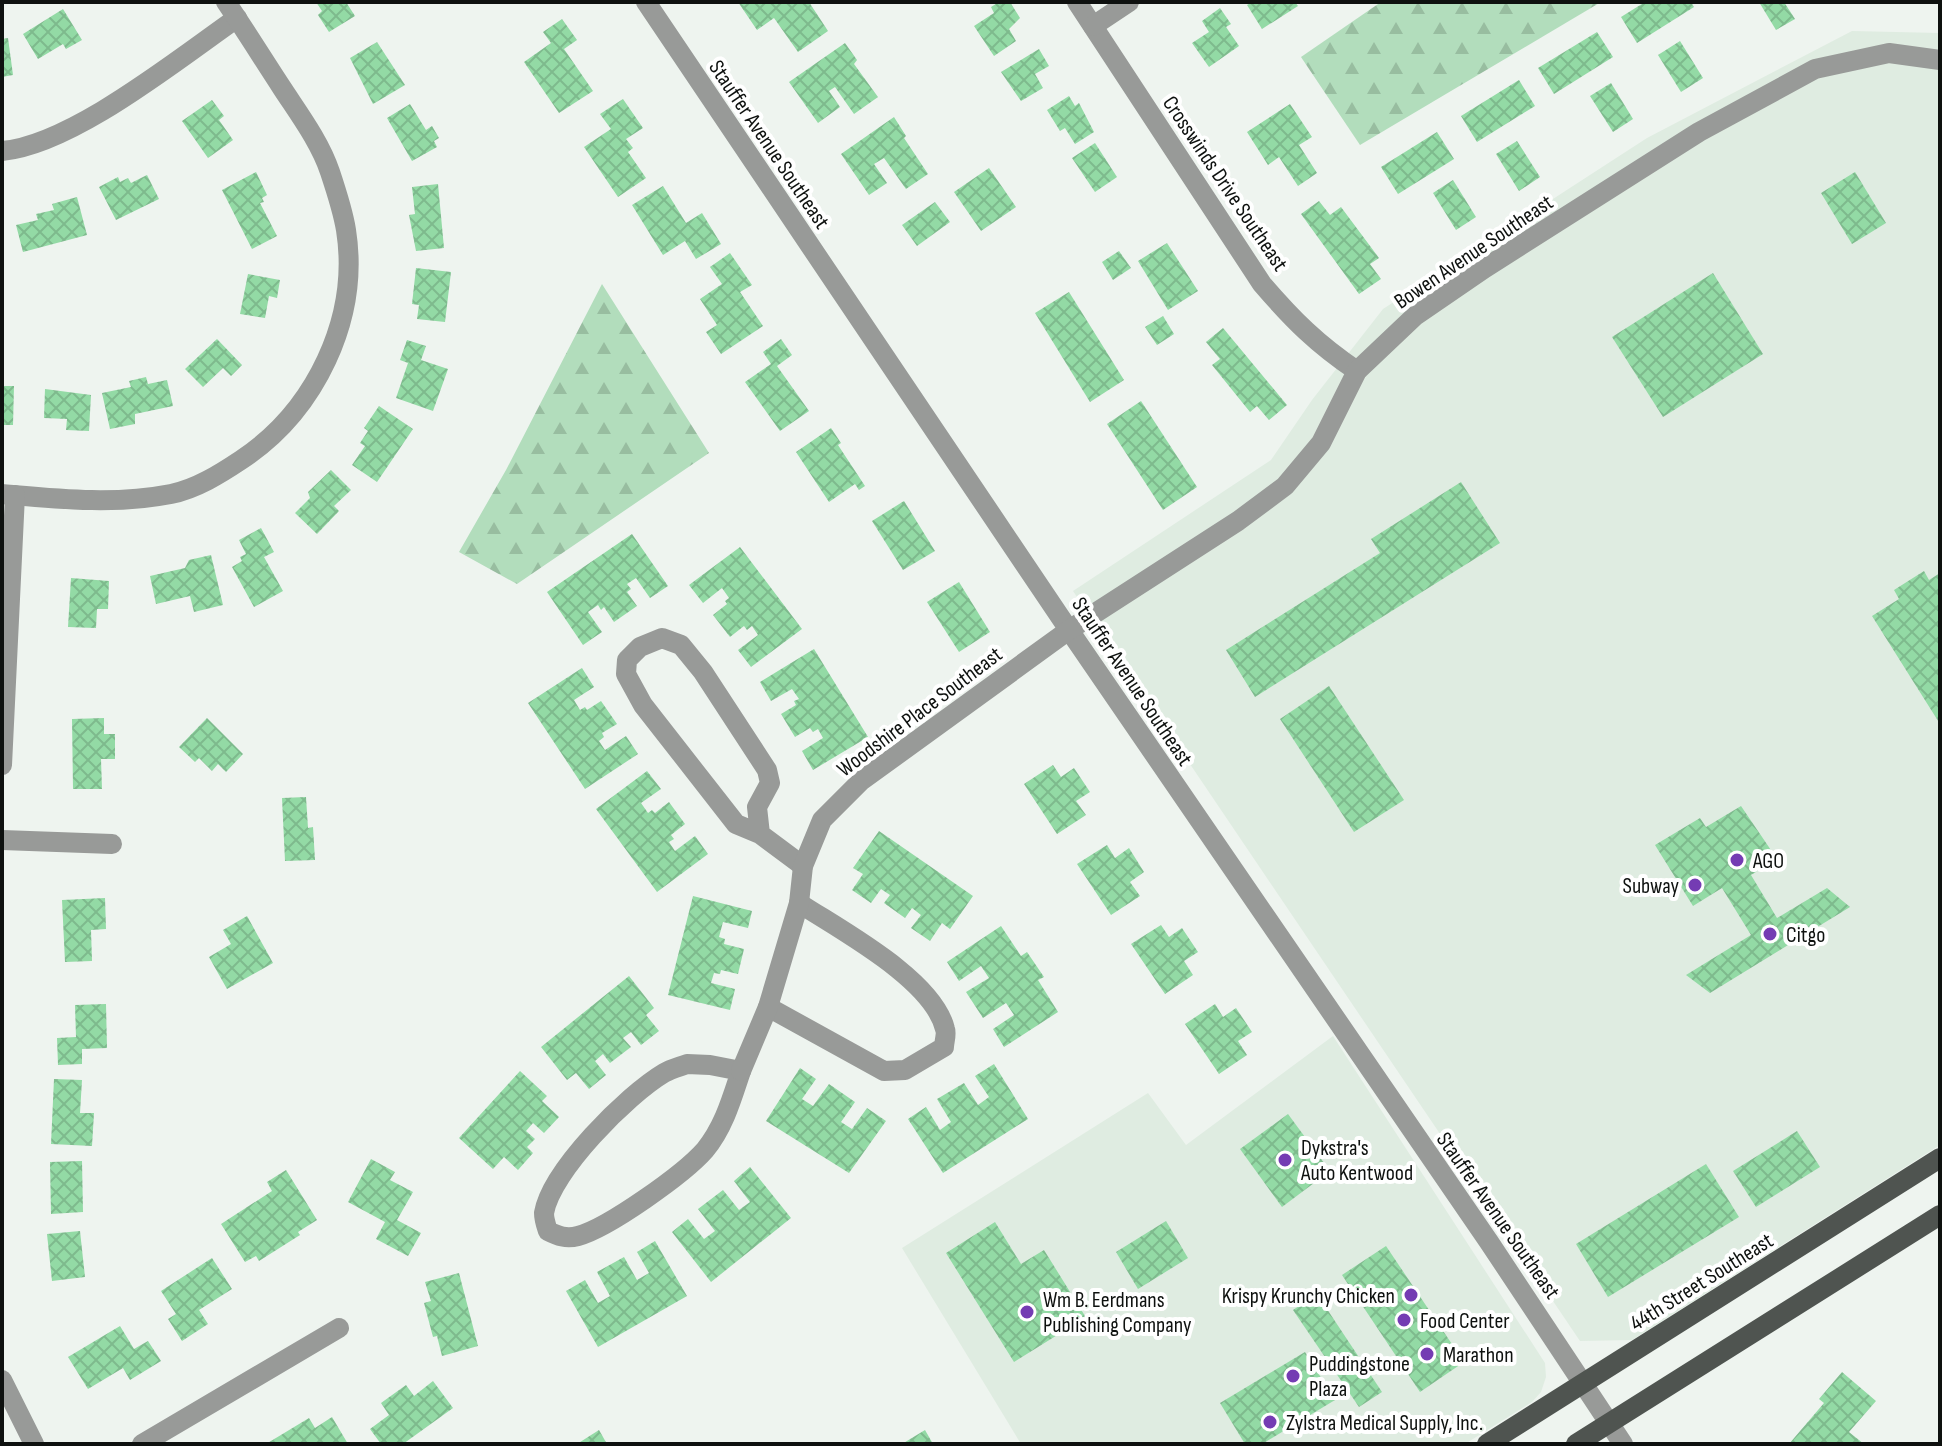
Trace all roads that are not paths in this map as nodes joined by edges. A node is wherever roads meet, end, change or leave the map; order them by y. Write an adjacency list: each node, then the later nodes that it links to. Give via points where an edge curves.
1 (646, 2): 10 (street, Stauffer Avenue Southeast)
2 (1077, 2): 5 (street, Crosswinds Drive Southeast)
3 (1129, 2): 5 (street)
4 (231, 10): 7 (street, via 77,125); 9 (street, via 324,158 346,231 344,305 319,376 282,426 216,477 174,493 103,502)
5 (1093, 26): 8 (street, Crosswinds Drive Southeast, via 1262,284 1319,345)
6 (1940, 60): 8 (street, Bowen Avenue Southeast, via 1889,53 1815,69 1699,132 1485,268 1415,316)
7 (2, 151)
8 (1357, 371): 10 (street, Bowen Avenue Southeast, via 1321,443 1285,486)
9 (9, 495): 11 (street)
10 (1069, 630): 15 (street, Woodshire Place Southeast, via 861,781 822,820); 23 (street, Stauffer Avenue Southeast)
11 (2, 765)
12 (760, 834): 12 (street, via 736,824 643,705 626,674 627,660 640,647 662,638 681,645 767,770 770,783 757,807); 15 (street)
13 (2, 840): 14 (street)
14 (112, 844)
15 (803, 866): 16 (street, Woodshire Place Southeast)
16 (799, 903): 17 (street, Woodshire Place Southeast); 17 (street, via 908,976 932,1003 946,1030 944,1047 905,1070 884,1071)
17 (768, 1007): 18 (street, Woodshire Place Southeast)
18 (741, 1071): 18 (street, Woodshire Place Southeast, via 725,1118 705,1150 658,1190 578,1236 560,1238 548,1231 544,1217 562,1172 638,1091 687,1064)
19 (1940, 1158): 23 (main road, 44th Street Southeast)
20 (1940, 1215): 24 (main road)
21 (339, 1328): 26 (street)
22 (2, 1380): 25 (street)
23 (1585, 1383): 24 (street, Stauffer Avenue Southeast); 27 (main road, 44th Street Southeast)
24 (1610, 1423): 28 (main road); 29 (street, Stauffer Avenue Southeast)
25 (34, 1444)
26 (142, 1444)
27 (1487, 1444)
28 (1576, 1444)
29 (1623, 1444)

